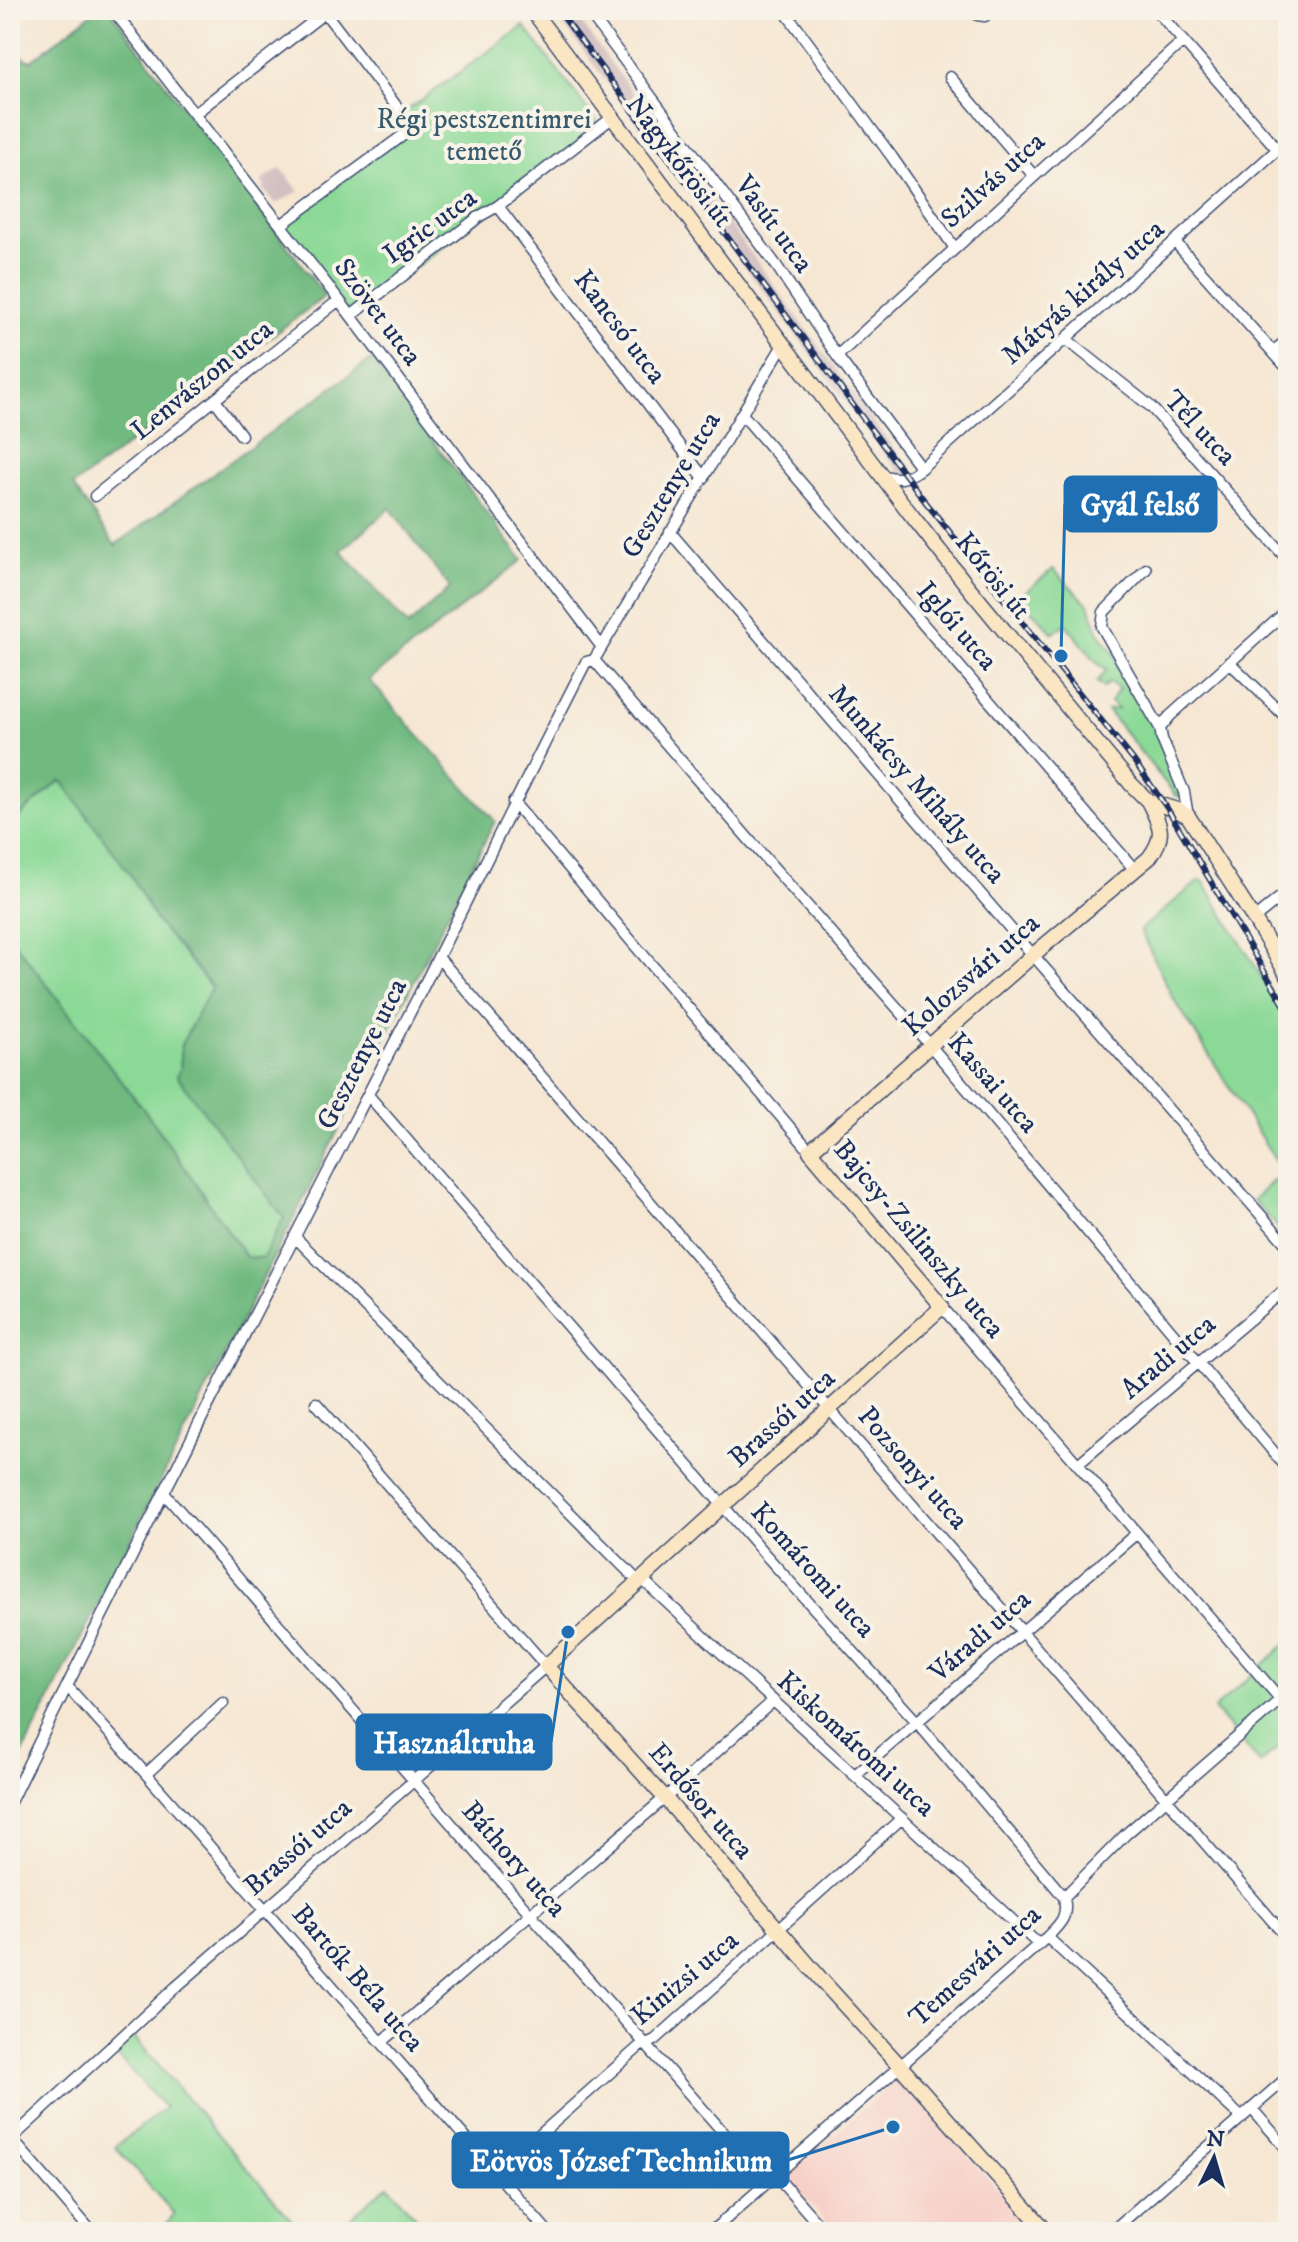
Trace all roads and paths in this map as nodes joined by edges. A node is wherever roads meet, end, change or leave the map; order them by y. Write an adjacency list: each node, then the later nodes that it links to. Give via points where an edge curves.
1 (113, 10): 11 (street, Szövet utca)
2 (532, 10): 12 (street, Nagykőrösi út)
3 (587, 10): 25 (street, Vasút utca)
4 (784, 10): 18 (street)
5 (991, 10): 8 (street, via 985,16)
6 (1156, 10): 9 (street)
7 (325, 11): 11 (street); 16 (street, via 413,128)
8 (975, 12)
9 (1183, 41): 13 (street); 14 (street, Szilvás utca)
10 (950, 77): 14 (street)
11 (194, 114): 16 (street, Szövet utca)
12 (613, 117): 15 (street, Igric utca); 23 (street, Nagykőrösi út)
13 (1284, 148): 17 (street, Mátyás király utca)
14 (1034, 176): 18 (street, Szilvás utca)
15 (498, 206): 20 (street, Igric utca); 30 (street, Kancsó utca)
16 (281, 225): 19 (street, Szövet utca)
17 (1176, 243): 21 (street, Mátyás király utca); 24 (street)
18 (954, 247): 25 (street, Szilvás utca)
19 (339, 300): 20 (street, Szövet utca); 27 (street, Lenvászon utca)
20 (351, 316): 42 (street, Szövet utca)
21 (1066, 339): 32 (street, Mátyás király utca); 39 (street, Tél utca, via 1150,406)
22 (1288, 339): 24 (street)
23 (783, 345): 28 (street, Gesztenye utca); 33 (street, Kőrösi út)
24 (1273, 352): 26 (street)
25 (837, 356): 32 (street, Vasút utca)
26 (1288, 369)
27 (215, 400): 29 (street); 36 (street, Lenvászon utca)
28 (742, 414): 31 (street, Gesztenye utca); 51 (street, Iglói utca)
29 (241, 435)
30 (692, 461): 31 (street); 34 (street, Kancsó utca)
31 (712, 464): 34 (street, Gesztenye utca)
32 (921, 468): 35 (street, Mátyás király utca)
33 (881, 475): 35 (street); 37 (street, Kőrösi út)
34 (704, 478): 38 (street, Gesztenye utca)
35 (907, 478): 37 (street)
36 (95, 496)
37 (903, 504): 47 (street, Kőrösi út)
38 (670, 532): 42 (street, Gesztenye utca); 54 (street, Munkácsy Mihály utca)
39 (1288, 560)
40 (1146, 569): 46 (street, via 1104,612 1102,627)
41 (1288, 610): 44 (street)
42 (601, 646): 43 (street, Gesztenye utca)
43 (594, 660): 48 (street, Gesztenye utca, via 586,662); 57 (street, Kassai utca)
44 (1229, 662): 45 (street); 46 (street)
45 (1288, 719)
46 (1160, 728): 49 (street, via 1184,792)
47 (1148, 801): 49 (street, Kőrösi út); 50 (street)
48 (513, 802): 55 (street, Gesztenye utca); 59 (street, Bajcsy-Zsilinszky utca)
49 (1182, 813): 50 (street, Kolozsvári utca, via 1164,825); 53 (street)
50 (1161, 836): 51 (street, Kolozsvári utca)
51 (1135, 870): 54 (street, Kolozsvári utca)
52 (1288, 891): 53 (street)
53 (1254, 919): 56 (street)
54 (1033, 955): 57 (street, Kolozsvári utca); 61 (street, Munkácsy Mihály utca)
55 (438, 957): 58 (street, Gesztenye utca); 66 (street, Pozsonyi utca)
56 (1288, 976)
57 (929, 1044): 59 (street, Kolozsvári utca); 64 (street, Kassai utca)
58 (368, 1095): 60 (street, Gesztenye utca); 70 (street, Komáromi utca)
59 (810, 1151): 63 (street, Bajcsy-Zsilinszky utca)
60 (295, 1237): 69 (street, Gesztenye utca); 72 (street, Kiskomáromi utca)
61 (1288, 1246)
62 (1288, 1287): 64 (street, Aradi utca)
63 (942, 1307): 66 (street, Brassói utca); 67 (street, Bajcsy-Zsilinszky utca)
64 (1198, 1362): 67 (street, Aradi utca); 68 (street, Kassai utca)
65 (316, 1403): 74 (street, Erdősor utca)
66 (831, 1409): 70 (street, Brassói utca); 73 (street, Pozsonyi utca)
67 (1078, 1464): 71 (street, Bajcsy-Zsilinszky utca)
68 (1288, 1469)
69 (164, 1493): 75 (street, Gesztenye utca); 82 (street, Báthory utca)
70 (723, 1506): 72 (street, Brassói utca); 79 (street, Komáromi utca)
71 (1137, 1533): 73 (street, Váradi utca); 76 (street, Bajcsy-Zsilinszky utca)
72 (640, 1581): 74 (street, Brassói utca); 77 (street, Kiskomáromi utca)
73 (1022, 1630): 79 (street, Váradi utca); 84 (street, Pozsonyi utca)
74 (546, 1666): 82 (street, Brassói utca); 83 (street, Erdősor utca)
75 (67, 1686): 80 (street, Bartók Béla utca); 85 (street, Gesztenye utca)
76 (1286, 1700): 84 (street, Temesvári utca)
77 (772, 1702): 81 (street, Kiskomáromi utca); 83 (street)
78 (223, 1703): 80 (street)
79 (917, 1722): 81 (street, Váradi utca); 87 (street, Komáromi utca)
80 (146, 1774): 88 (street, Bartók Béla utca)
81 (855, 1775): 86 (street, Kiskomáromi utca)
82 (414, 1781): 88 (street, Brassói utca); 89 (street, Báthory utca)
83 (665, 1798): 89 (street); 90 (street, Erdősor utca)
84 (1167, 1798): 87 (street, Temesvári utca); 91 (street, Pozsonyi utca)
85 (10, 1802)
86 (902, 1818): 90 (street, Kinizsi utca); 92 (street, Kiskomáromi utca)
87 (1064, 1897): 92 (street, Temesvári utca, via 1060,1924)
88 (265, 1910): 93 (street, Bartók Béla utca); 99 (street, Brassói utca)
89 (531, 1914): 93 (street); 94 (street, Báthory utca)
90 (778, 1930): 94 (street, Kinizsi utca); 95 (street, Erdősor utca)
91 (1288, 1939)
92 (1042, 1941): 95 (street, Temesvári utca); 98 (street, Kiskomáromi utca)
93 (382, 2042): 101 (street, Bartók Béla utca)
94 (645, 2044): 101 (street, Kinizsi utca); 102 (street, Báthory utca)
95 (900, 2066): 102 (street, Temesvári utca); 107 (street, Erdősor utca)
96 (1288, 2077): 97 (street)
97 (1252, 2109): 98 (street); 100 (street)
98 (1242, 2118): 108 (street)
99 (11, 2139): 103 (street)
100 (1288, 2150)
101 (497, 2173): 104 (street, Bartók Béla utca)
102 (772, 2179): 105 (street, Temesvári utca); 106 (street, Báthory utca)
103 (92, 2232)
104 (548, 2232)
105 (711, 2232)
106 (825, 2232)
107 (1047, 2232)
108 (1111, 2232)

